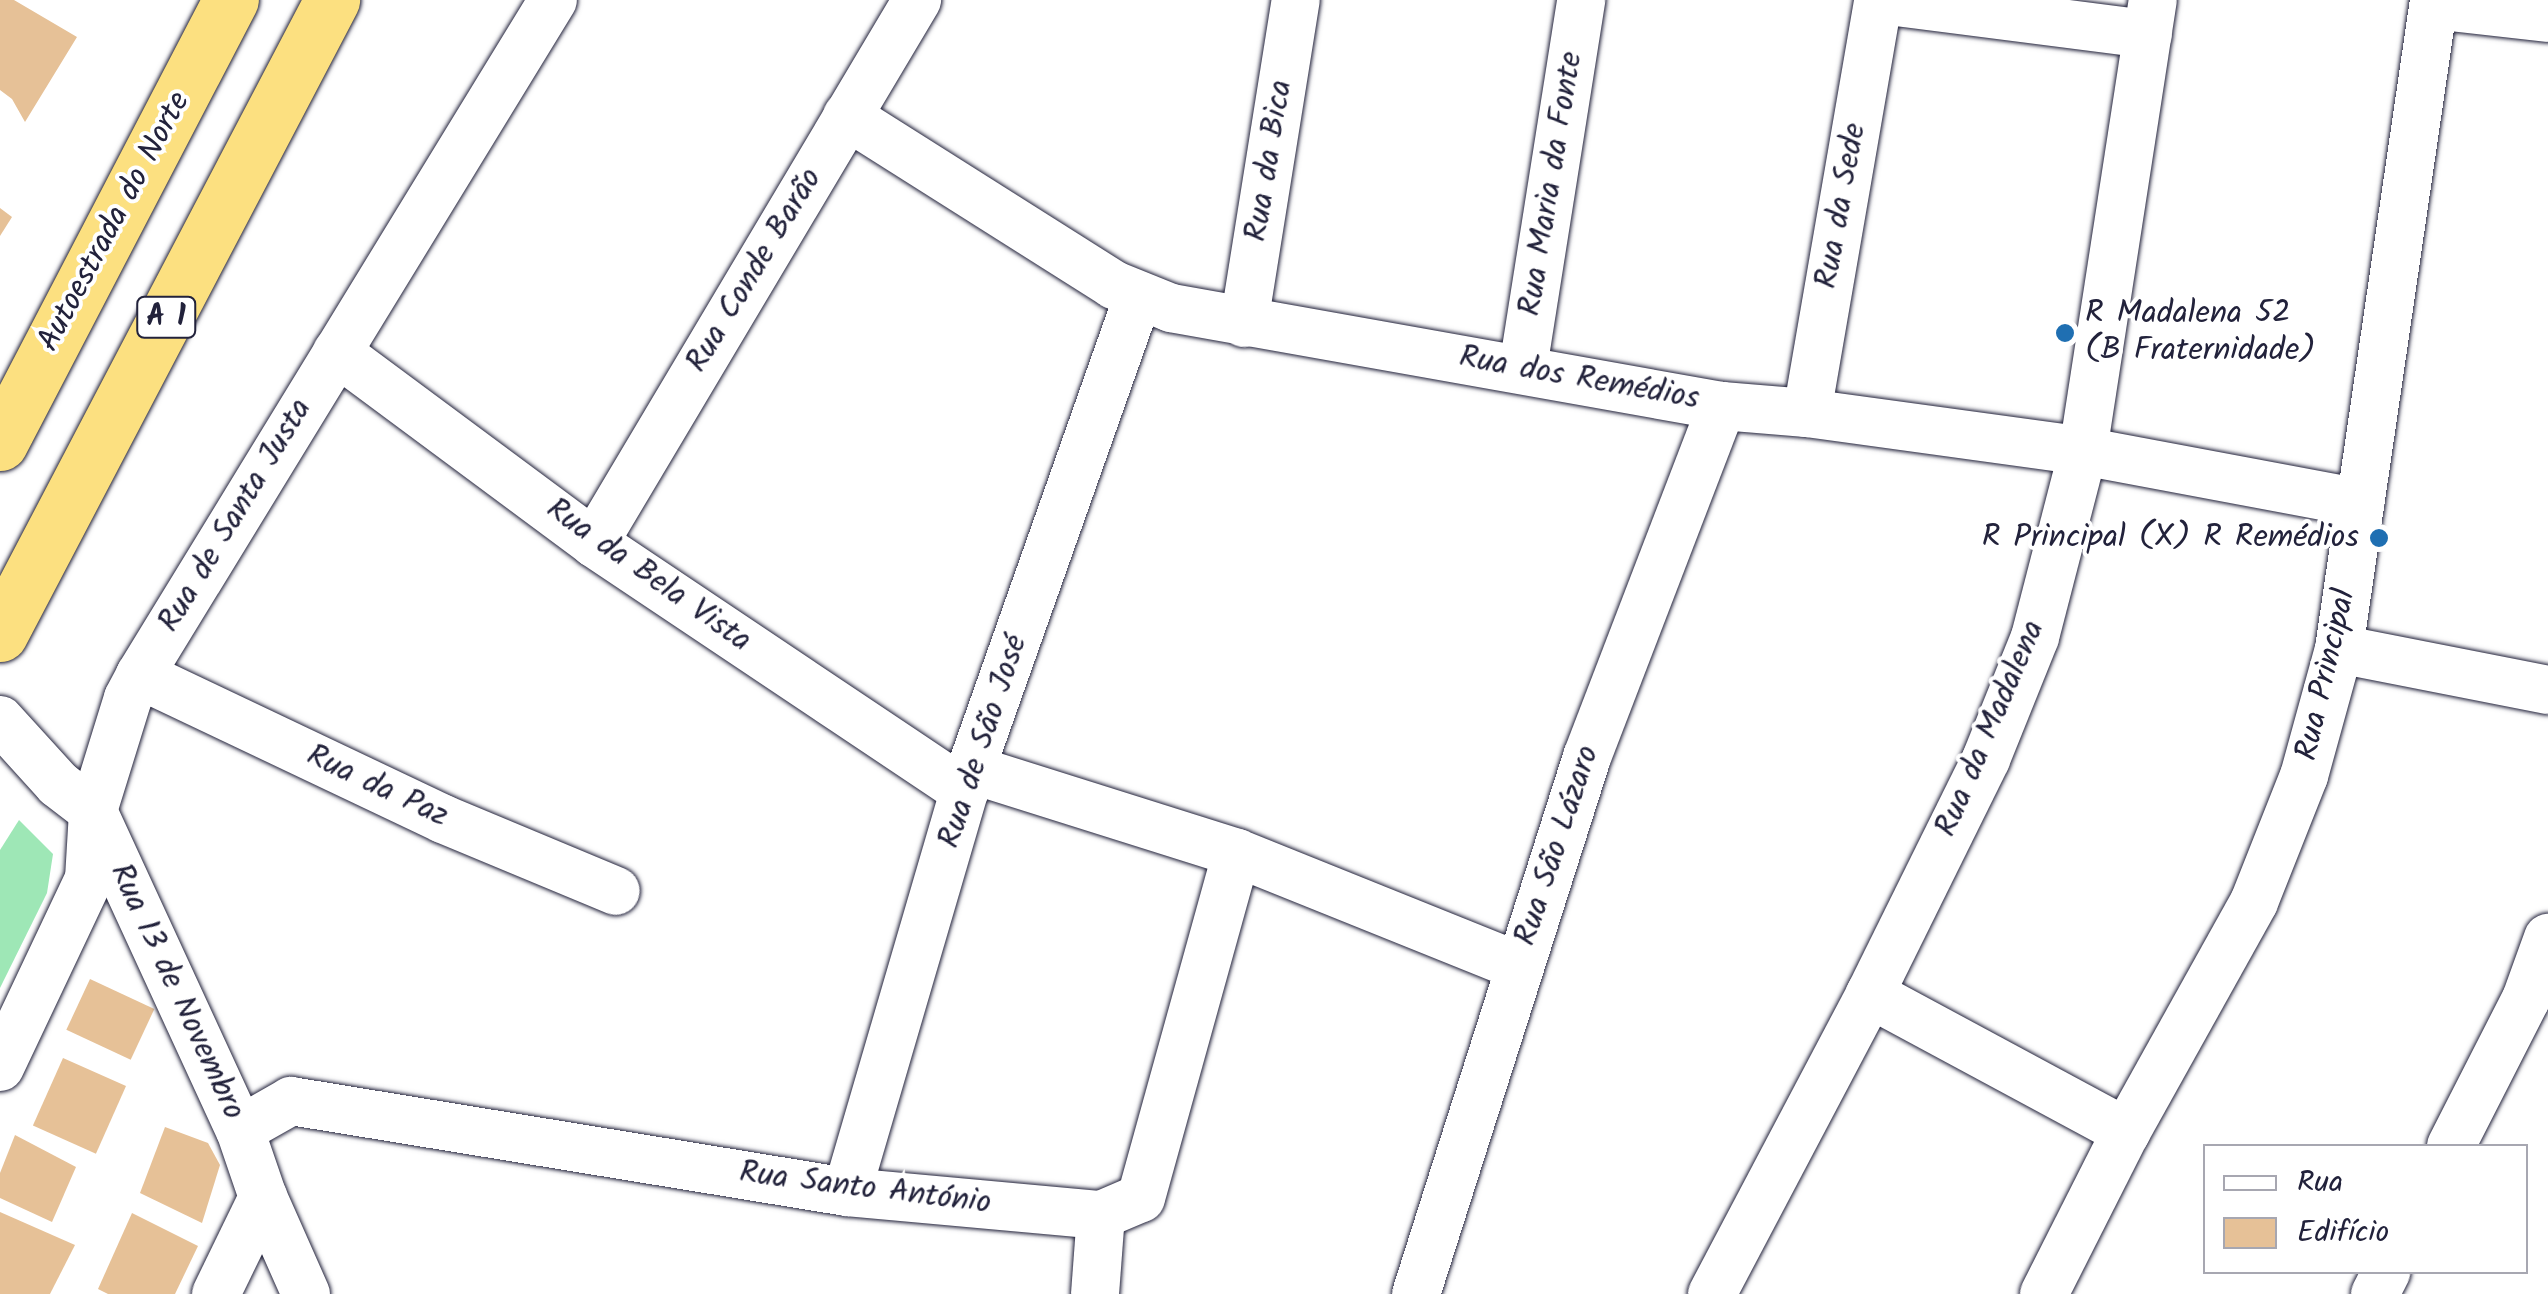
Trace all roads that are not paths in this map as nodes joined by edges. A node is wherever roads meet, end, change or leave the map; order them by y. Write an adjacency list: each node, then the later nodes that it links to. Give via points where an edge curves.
1 (231, 0): 18 (highway, Autoestrada do Norte)
2 (332, 0): 22 (highway, A 1)
3 (553, 0): 14 (street, Rua de Santa Justa)
4 (917, 0): 11 (street, Rua Conde Barão)
5 (1296, 0): 13 (street, Rua da Bica)
6 (1581, 0): 15 (street, Rua Maria da Fonte)
7 (1880, 0): 9 (street); 17 (street, Rua da Sede)
8 (2434, 3): 10 (street); 20 (street, Rua Principal)
9 (2150, 17): 19 (street, Rua da Madalena)
10 (2548, 18)
11 (846, 116): 12 (street, Rua dos Remédios); 21 (street, Rua Conde Barão)
12 (1138, 297): 13 (street, Rua dos Remédios); 27 (street, Rua de São José)
13 (1244, 323): 15 (street, Rua dos Remédios)
14 (338, 352): 21 (street, Rua da Bela Vista); 24 (street, Rua de Santa Justa)
15 (1523, 368): 16 (street, Rua dos Remédios)
16 (1722, 406): 17 (street, Rua dos Remédios); 32 (street, Rua São Lázaro, via 1587,757)
17 (1807, 412): 19 (street, Rua dos Remédios)
18 (0, 443)
19 (2082, 451): 20 (street, Rua dos Remédios); 33 (street, Rua da Madalena, via 2035,637 1986,758)
20 (2360, 503): 23 (street, Rua Principal)
21 (594, 543): 27 (street, Rua da Bela Vista)
22 (0, 634)
23 (2339, 649): 25 (street); 36 (street, Rua Principal, via 2304,776 2254,902)
24 (140, 675): 28 (street, Rua de Santa Justa); 30 (street, Rua da Paz, via 442,819)
25 (2548, 690)
26 (0, 720): 28 (street, Rua 13 de Novembro)
27 (968, 780): 29 (street, Rua da Bela Vista); 38 (street, Rua de São José)
28 (75, 797): 34 (street, Rua de Santa Justa, via 90,879); 35 (street, Rua 13 de Novembro)
29 (1237, 852): 32 (street, Rua da Bela Vista); 40 (street, via 1141,1198)
30 (616, 891)
31 (2548, 938): 37 (street, via 2526,999)
32 (1518, 966): 44 (street, Rua São Lázaro)
33 (1870, 994): 36 (street); 45 (street, Rua da Madalena)
34 (0, 1067)
35 (240, 1130): 38 (street, Rua Santo António, via 292,1101); 39 (street, Rua 13 de Novembro)
36 (2126, 1132): 46 (street, Rua Principal)
37 (2451, 1144)
38 (846, 1192): 40 (street, Rua Santo António)
39 (263, 1196): 41 (street); 42 (street, Rua 13 de Novembro)
40 (1101, 1215): 43 (street)
41 (216, 1294)
42 (306, 1294)
43 (1095, 1294)
44 (1416, 1294)
45 (1712, 1294)
46 (2044, 1294)

